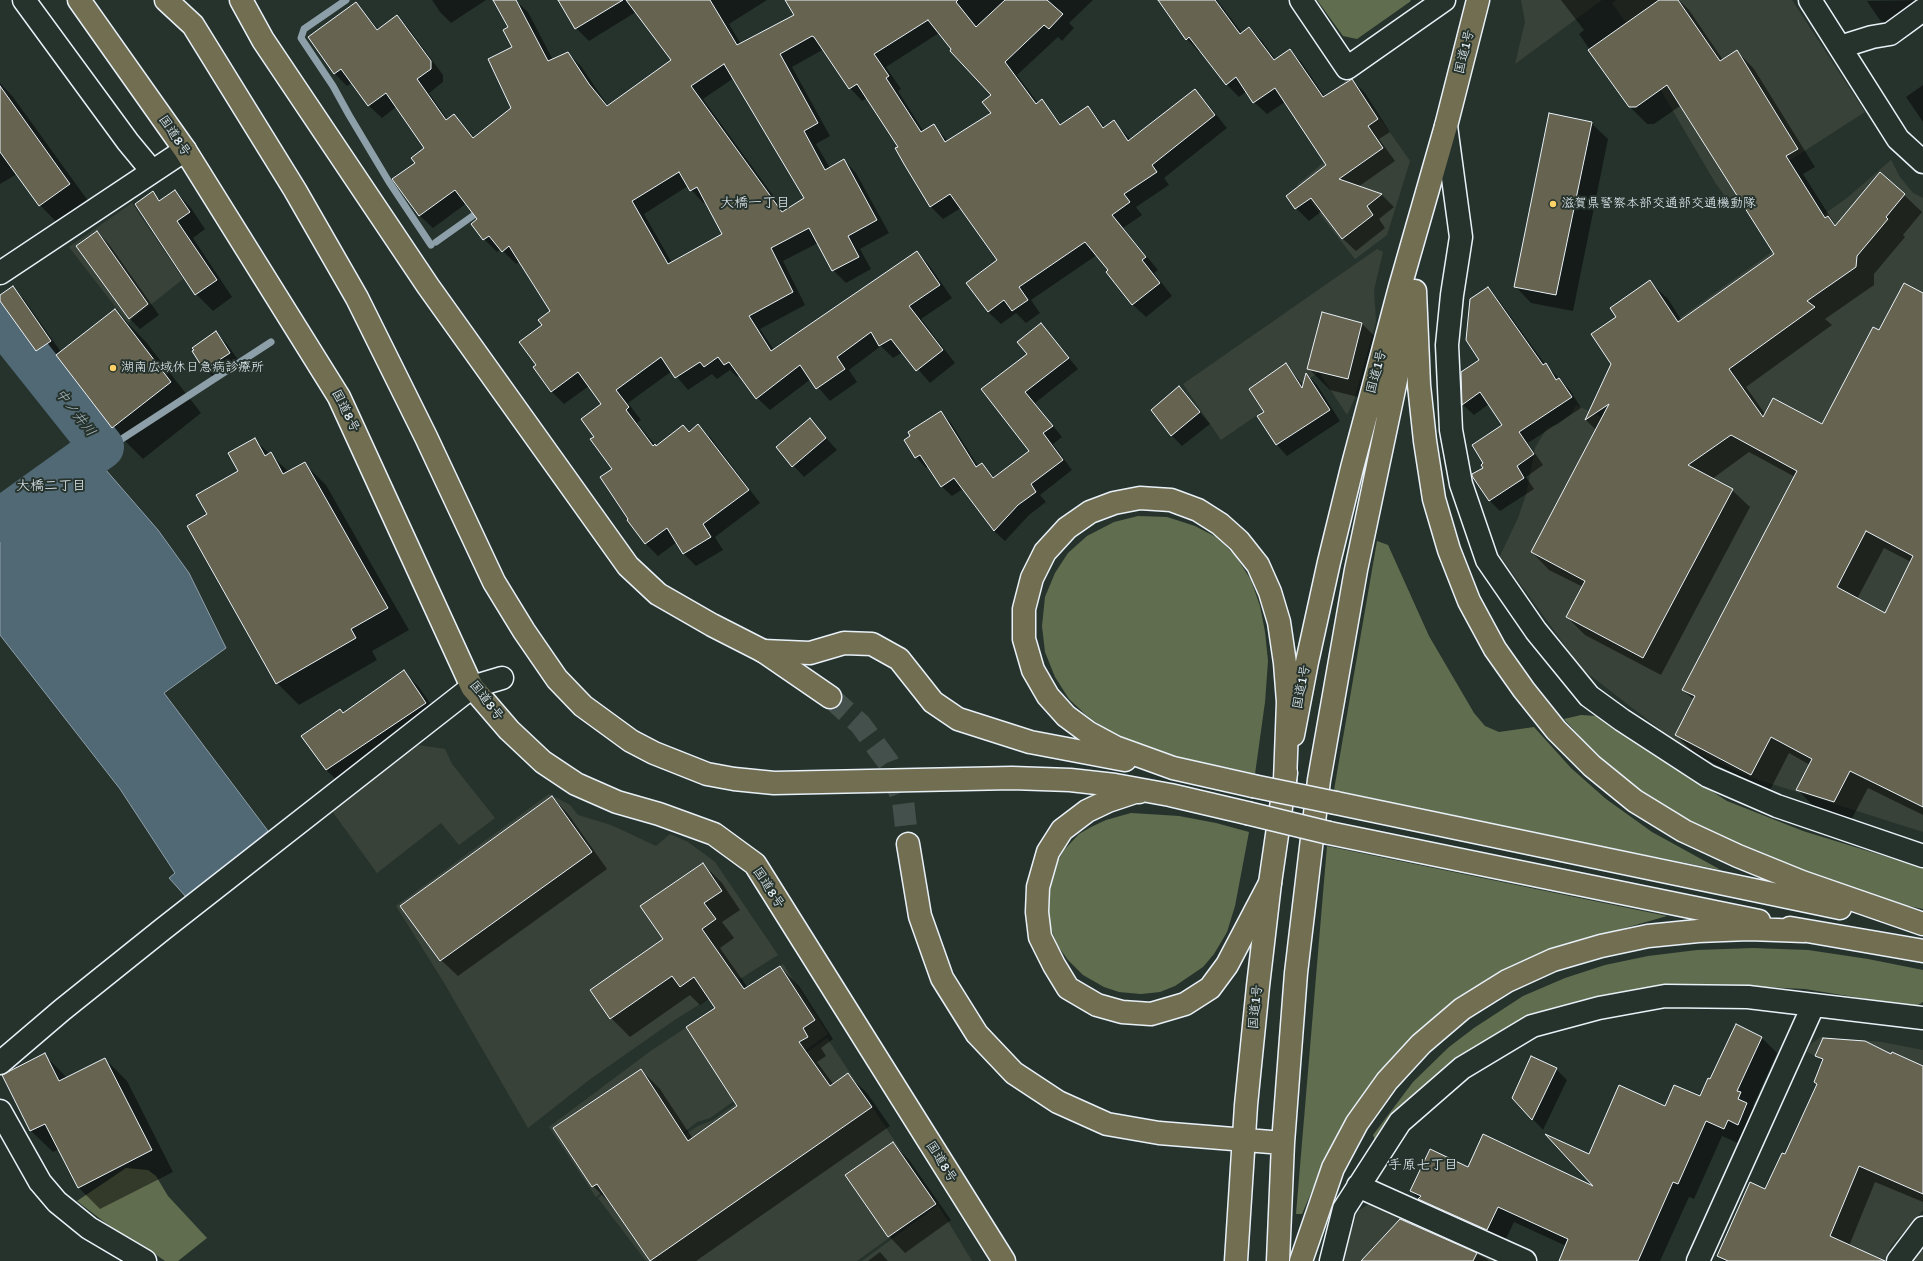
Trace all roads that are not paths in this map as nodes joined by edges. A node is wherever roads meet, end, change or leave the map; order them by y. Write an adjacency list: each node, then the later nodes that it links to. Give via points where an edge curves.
1 (24, 0): 14 (street)
2 (79, 0): 12 (highway, 国道8号)
3 (166, 0): 23 (highway, via 193,25 295,190 357,298 494,582 557,679 583,706 631,741 654,753 707,774 734,779 774,783 1012,778 1070,780)
4 (240, 0): 17 (highway, via 263,40 428,286 628,566 658,594)
5 (1301, 0): 6 (street, via 1347,68)
6 (1444, 0)
7 (1478, 0): 11 (highway, 国道1号)
8 (1810, 0): 10 (street)
9 (1923, 10): 10 (street, via 1890,34)
10 (1840, 48): 13 (street, via 1898,139)
11 (1446, 126): 16 (highway, 国道1号); 22 (highway, 国道1号, via 1346,490 1307,662); 25 (street, via 1461,237 1447,345 1451,430 1461,484 1487,560 1536,632 1589,696 1622,720 1708,776 1777,806)
12 (185, 150): 14 (street); 19 (highway, 国道8号, via 339,397)
13 (1923, 162)
14 (152, 171): 15 (street)
15 (0, 273)
16 (1415, 291): 27 (highway, via 1419,385 1425,441 1434,499 1449,550 1469,601 1495,650 1552,725 1592,766 1635,801 1684,831 1802,882); 35 (highway, 国道1号, via 1356,570 1319,780 1296,973)
17 (763, 651): 20 (highway); 21 (highway, via 810,653 844,643 872,644 899,659 933,702 958,719 1030,742)
18 (502, 678): 19 (street)
19 (472, 687): 32 (street, via 157,934); 39 (highway, 国道8号, via 509,730 543,762 576,784 617,802 714,834 754,864)
20 (830, 697)
21 (1173, 768): 22 (highway, via 1115,747 1089,733 1066,716 1048,696 1033,670 1024,639 1024,609 1032,578 1045,552 1068,528 1090,512 1114,503 1140,498 1171,500 1198,510 1220,524 1239,541 1258,565 1279,622 1285,663 1288,702); 27 (highway, bridge, via 1715,883)
22 (1285, 781): 26 (highway, 国道1号)
23 (1170, 795): 26 (highway, via 1135,792 1086,811 1062,830 1048,852 1038,887 1040,937 1068,988 1097,1005 1122,1012 1151,1014 1185,1004 1210,988 1227,965); 28 (highway, bridge, via 1329,833 1693,906)
24 (908, 844): 34 (highway, via 920,916 942,978 977,1034 1014,1073 1058,1102 1107,1124 1160,1133)
25 (1923, 856)
26 (1270, 883): 34 (highway, 国道1号)
27 (1923, 924)
28 (1804, 931): 29 (highway); 42 (highway, via 1698,931 1648,936 1601,946 1553,960 1507,981 1462,1009 1416,1049 1387,1081 1356,1123 1333,1168)
29 (1920, 950)
30 (1813, 1006): 31 (street); 36 (street, via 1748,997 1665,996 1599,1008 1532,1026 1462,1068 1400,1122); 45 (street)
31 (1923, 1018)
32 (0, 1063)
33 (0, 1111): 38 (street, via 40,1182 57,1202 89,1228)
34 (1243, 1140): 35 (highway); 40 (highway, 国道1号)
35 (1283, 1143): 41 (highway, 国道1号)
36 (1358, 1186): 43 (street, via 1344,1209); 44 (street)
37 (1923, 1228): 46 (street)
38 (145, 1261)
39 (1004, 1261)
40 (1236, 1261)
41 (1278, 1261)
42 (1301, 1261)
43 (1331, 1261)
44 (1525, 1261)
45 (1698, 1261)
46 (1898, 1261)

